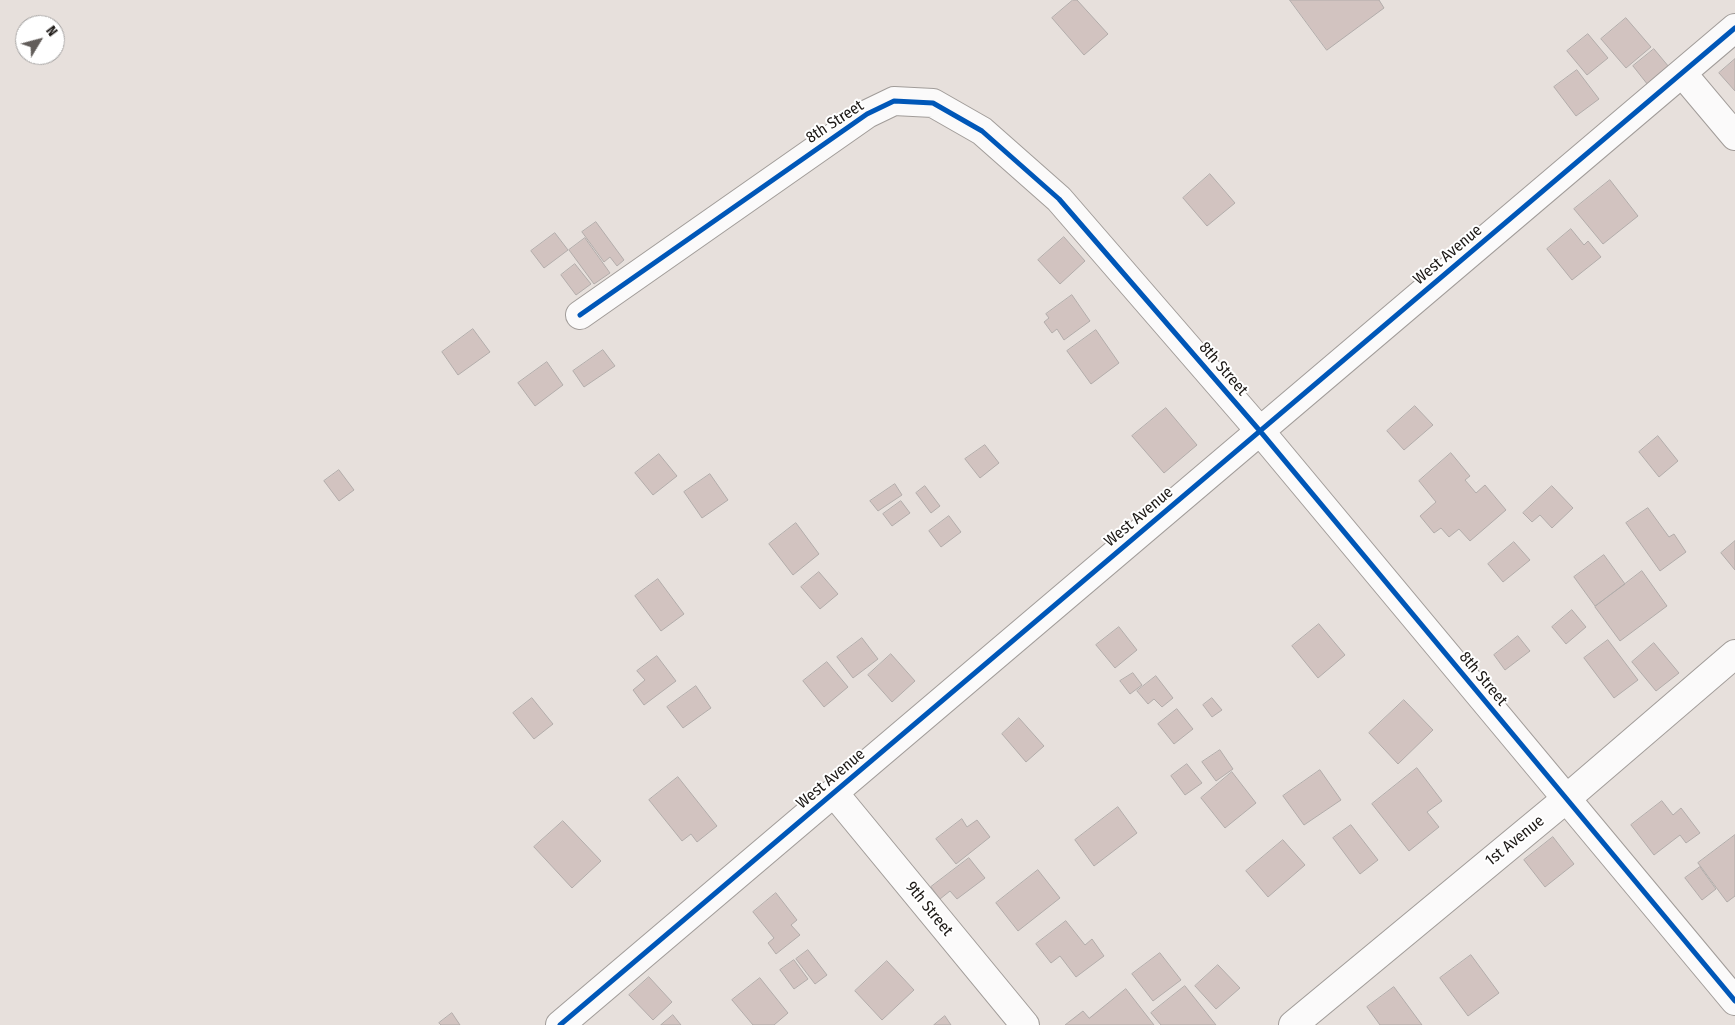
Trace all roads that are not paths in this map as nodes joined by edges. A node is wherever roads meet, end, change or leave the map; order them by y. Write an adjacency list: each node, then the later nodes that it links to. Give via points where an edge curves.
1 (1735, 28): 2 (street, West Avenue)
2 (1682, 73): 3 (street); 5 (street, West Avenue)
3 (1735, 136)
4 (580, 315): 5 (street, 8th Street, via 867,114 894,101 933,103 982,131 1059,199)
5 (1260, 431): 7 (street, West Avenue); 8 (street, 8th Street)
6 (1735, 654): 8 (street, 1st Avenue)
7 (834, 792): 10 (street, West Avenue); 11 (street, 9th Street)
8 (1566, 799): 9 (street, 8th Street); 12 (street, 1st Avenue)
9 (1735, 1001)
10 (560, 1025)
11 (1025, 1025)
12 (1293, 1025)

